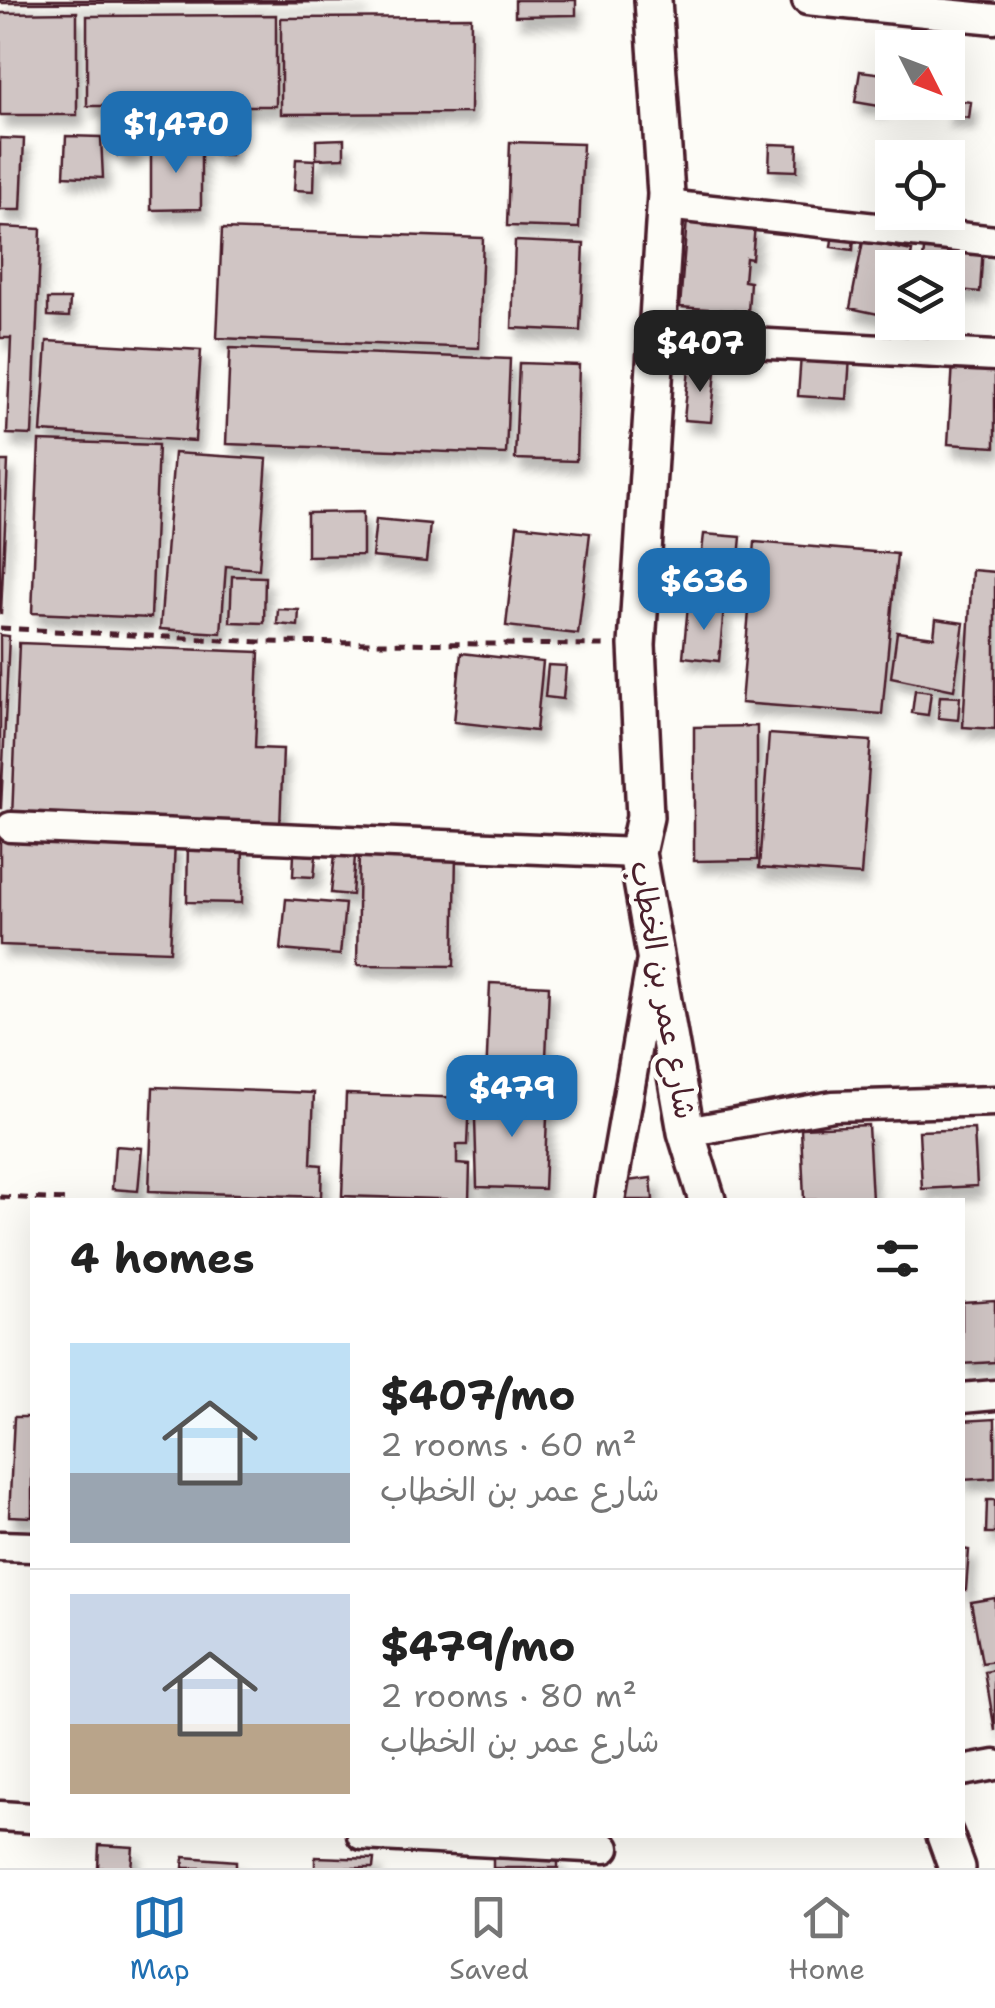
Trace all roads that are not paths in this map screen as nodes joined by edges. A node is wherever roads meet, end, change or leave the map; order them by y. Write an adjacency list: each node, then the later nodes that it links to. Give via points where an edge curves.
1 (653, 0): 4 (main road, شارع عمر بن الخطاب)
2 (807, 0): 3 (street)
3 (995, 20)
4 (666, 206): 5 (street); 6 (main road, شارع عمر بن الخطاب)
5 (995, 242)
6 (660, 338): 7 (street); 9 (main road, شارع عمر بن الخطاب, via 637,645 644,817)
7 (995, 356)
8 (11, 827): 9 (street)
9 (637, 853): 10 (main road, شارع عمر بن الخطاب)
10 (656, 941): 12 (main road, شارع عمر بن الخطاب); 13 (street)
11 (995, 1101): 12 (street, via 833,1106)
12 (686, 1132): 14 (main road, شارع عمر بن الخطاب)
13 (610, 1198)
14 (706, 1198)
15 (995, 1395): 16 (street)
16 (965, 1398)
17 (0, 1546): 18 (street)
18 (30, 1548)
19 (995, 1765): 20 (street)
20 (965, 1771)
21 (0, 1816): 22 (street)
22 (30, 1818)
23 (411, 1838): 25 (street)
24 (946, 1838): 26 (main road)
25 (605, 1850)
26 (958, 1868)

